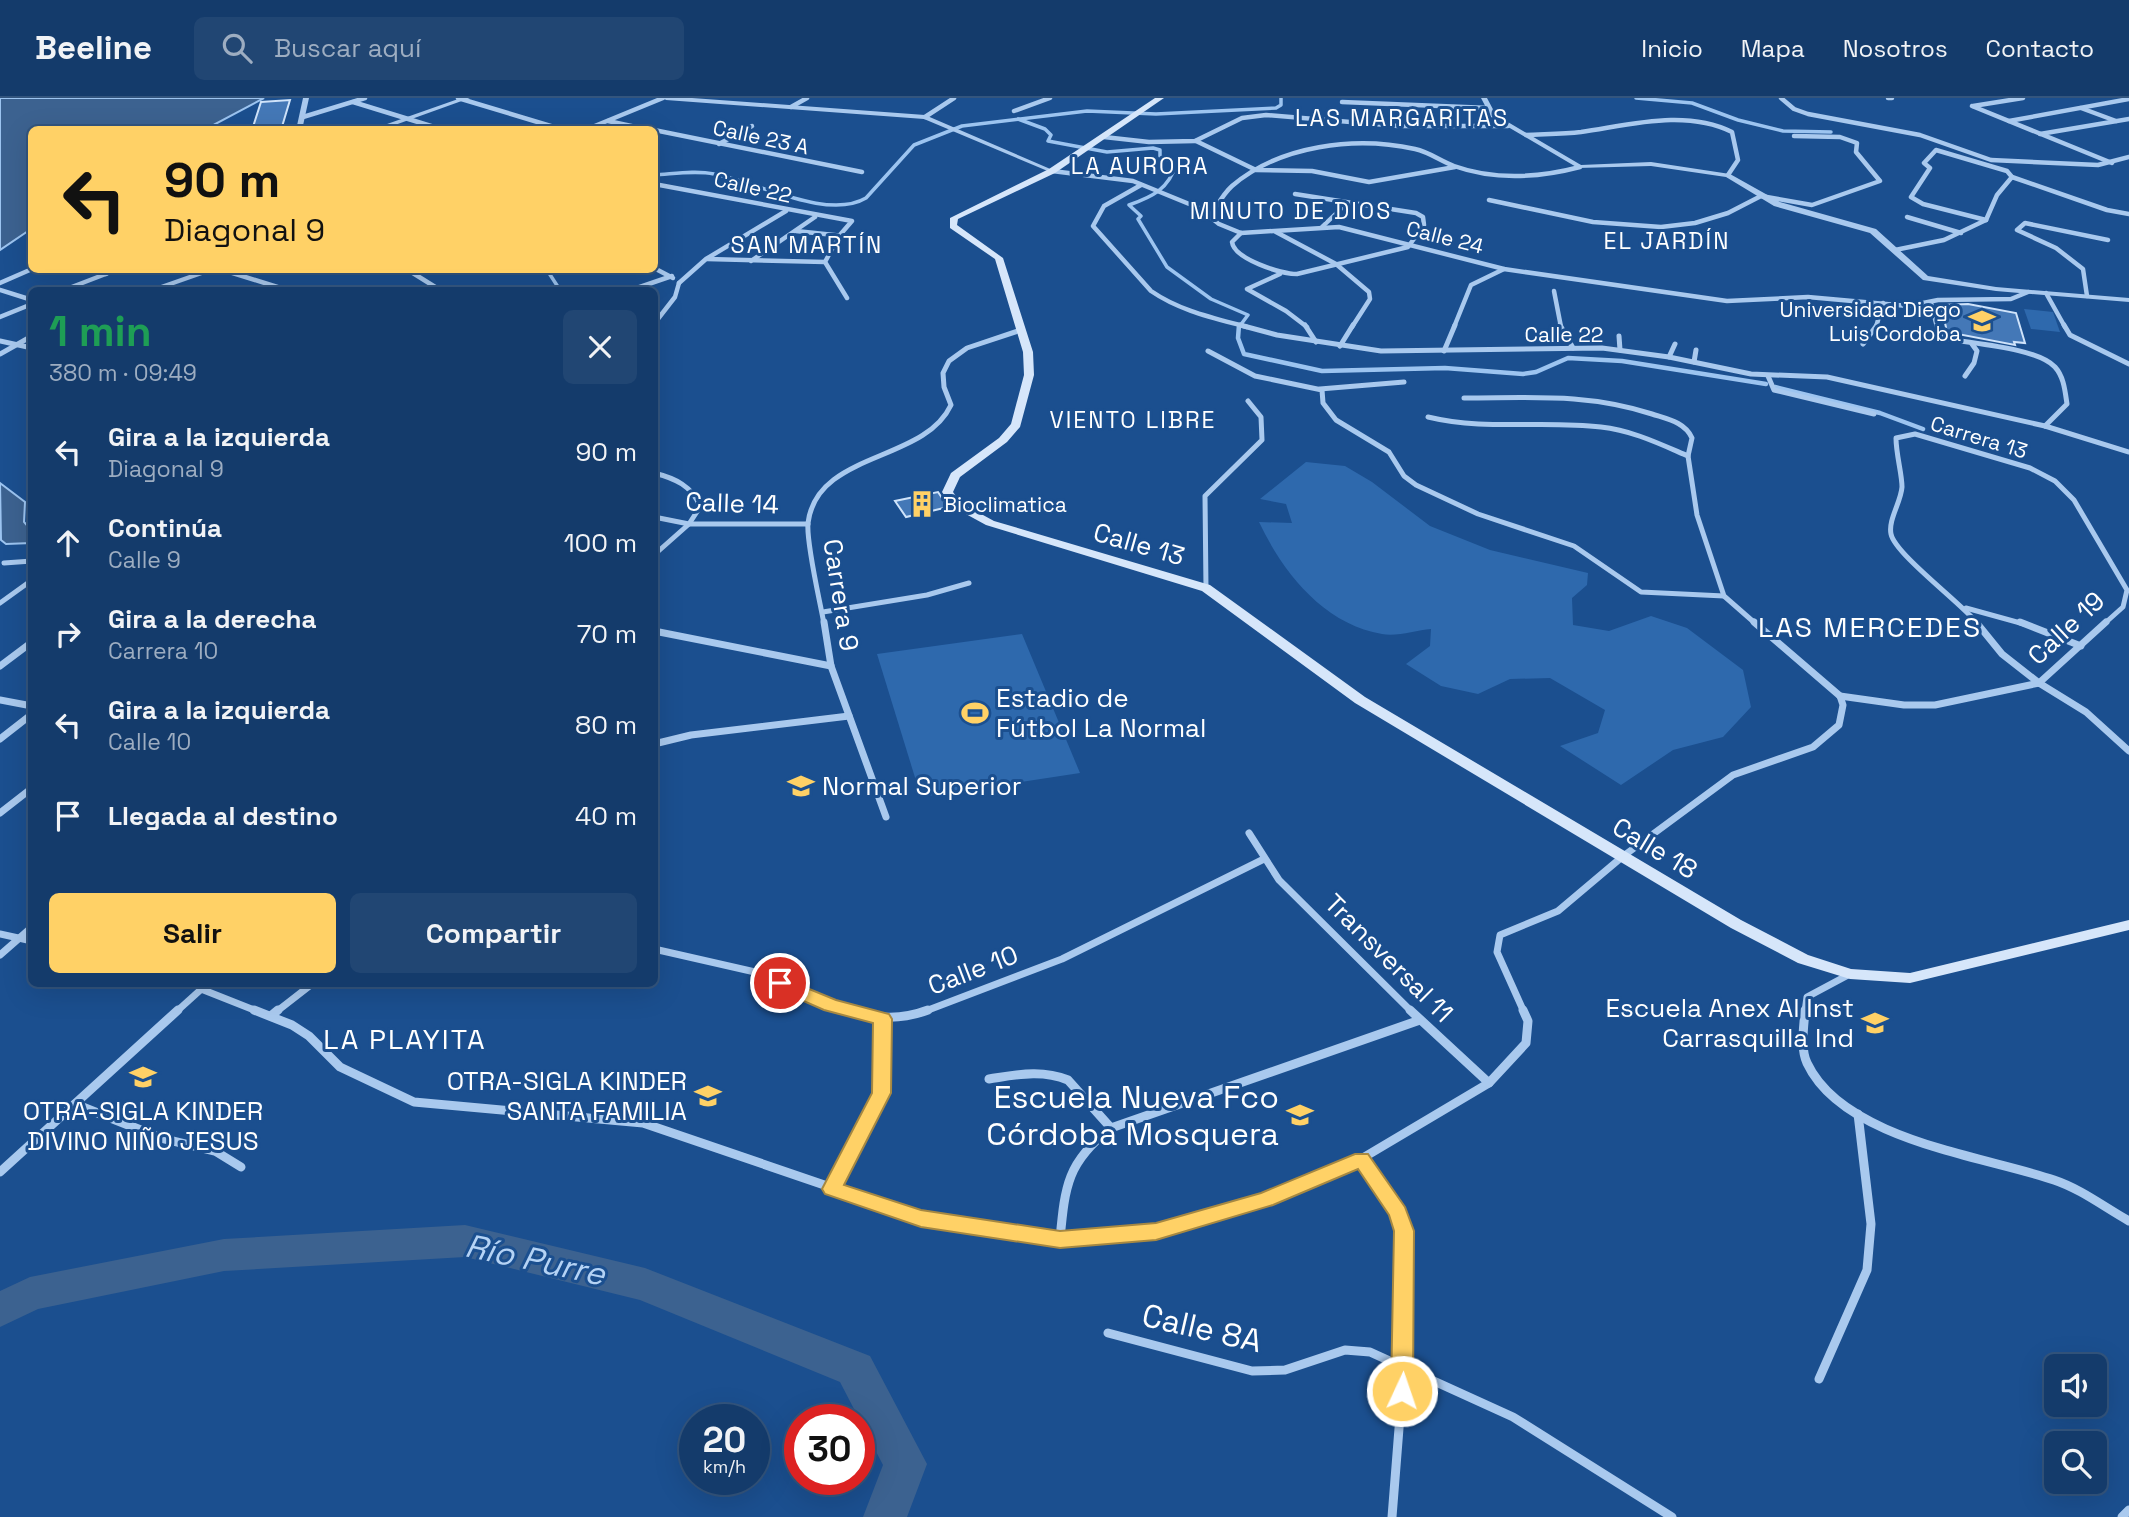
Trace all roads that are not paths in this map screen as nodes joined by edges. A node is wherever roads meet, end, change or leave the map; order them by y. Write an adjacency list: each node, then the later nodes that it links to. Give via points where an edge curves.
1 (306, 98): 19 (street)
2 (365, 98): 13 (street)
3 (664, 98): 15 (street); 23 (street)
4 (807, 98): 15 (street)
5 (954, 98): 20 (street)
6 (1050, 98): 18 (street)
7 (1160, 98): 38 (main road)
8 (1484, 98): 16 (street)
9 (1782, 98): 42 (street, via 1808,114 1899,129)
10 (2023, 98): 25 (street, via 1972,106)
11 (462, 99): 21 (street); 29 (street)
12 (2129, 99): 17 (street)
13 (353, 102): 19 (street); 21 (street)
14 (1342, 102): 16 (street)
15 (791, 107): 20 (street)
16 (1489, 108): 33 (street)
17 (2080, 108): 24 (street); 25 (street)
18 (1014, 111)
19 (303, 117): 26 (street)
20 (925, 117): 47 (street)
21 (407, 118): 27 (street); 28 (street)
22 (2129, 119): 24 (street)
23 (608, 121): 30 (street); 31 (street, Calle 23 A)
24 (2117, 121): 35 (street)
25 (2008, 122): 35 (street)
26 (300, 126)
27 (384, 126)
28 (432, 126)
29 (552, 126)
30 (596, 126)
31 (632, 126)
32 (752, 126): 40 (street)
33 (1508, 126): 36 (street); 39 (street, via 1398,126 1266,115 1242,118)
34 (658, 131): 40 (street, Calle 23 A)
35 (2038, 134): 43 (street)
36 (1526, 135): 45 (street); 50 (street, via 1576,133 1648,121 1710,124 1732,132 1738,160)
37 (1794, 136): 58 (street, via 1840,137 1857,143 1856,152 1880,181)
38 (1104, 137): 39 (street); 47 (main road)
39 (1195, 141): 46 (street)
40 (719, 144): 49 (street, Calle 23 A)
41 (2129, 157): 43 (street)
42 (1991, 160): 43 (street, via 2072,166); 48 (street)
43 (2113, 163)
44 (1457, 166): 45 (street, via 1523,180); 46 (street, via 1369,183 1312,171); 46 (street, via 1420,150 1367,144 1312,150)
45 (1580, 167): 50 (street, via 1651,164)
46 (1256, 170): 61 (street, via 1227,191)
47 (1052, 171): 53 (street, via 1120,178); 110 (main road, via 954,218 953,226 999,258)
48 (2007, 171): 51 (street); 64 (street, via 1937,150 1924,163 1930,168 1911,197 1915,201)
49 (862, 172)
50 (1728, 175): 55 (street)
51 (2012, 177): 60 (street); 64 (street, via 1997,195)
52 (658, 184): 59 (street, Calle 22)
53 (1141, 185): 61 (street); 114 (street, Calle 22, via 1104,206 1093,226 1151,291 1177,306)
54 (1295, 194): 57 (street)
55 (1761, 196): 56 (street, via 1737,212 1673,227 1599,225); 58 (street)
56 (1489, 200)
57 (1347, 203): 65 (street); 73 (street, via 1423,217 1424,225)
58 (1811, 209): 74 (street, via 1873,231)
59 (786, 211): 62 (street, Calle 22); 75 (street)
60 (2129, 214)
61 (1210, 216): 68 (street)
62 (815, 217): 66 (street); 70 (street, Calle 22, via 853,222)
63 (1907, 217): 69 (street)
64 (1986, 220): 69 (street)
65 (1322, 227): 67 (street, Calle 24); 73 (street, Calle 24)
66 (795, 230): 70 (street); 76 (street)
67 (1276, 231): 68 (street, Calle 24); 78 (street)
68 (1241, 233): 88 (street, via 1232,247)
69 (1962, 233): 74 (street)
70 (839, 236): 71 (street); 77 (street)
71 (872, 239)
72 (2108, 240): 101 (street, via 2025,223 2017,230 2056,248 2082,269)
73 (1408, 247): 78 (street); 79 (street, Calle 24)
74 (1895, 250): 99 (street, Calle 24, via 1926,278)
75 (706, 259): 76 (street); 91 (street)
76 (750, 261): 77 (street)
77 (825, 262): 102 (street)
78 (1336, 264): 88 (street); 119 (street, via 1369,292 1370,299)
79 (1504, 269): 105 (street, Calle 24, via 1727,301 1808,297); 125 (street, via 1471,285)
80 (658, 270): 89 (street)
81 (28, 271): 90 (street)
82 (102, 273): 86 (street)
83 (200, 273): 87 (street)
84 (233, 273): 94 (street)
85 (413, 273): 95 (street)
86 (106, 274): 92 (street)
87 (196, 274): 93 (street)
88 (1280, 274): 114 (street, via 1247,289 1306,325)
89 (672, 276): 91 (street); 96 (street)
90 (0, 283)
91 (679, 283): 109 (street, via 675,297)
92 (72, 287)
93 (161, 287)
94 (277, 287)
95 (435, 287)
96 (640, 287)
97 (0, 290): 103 (street)
98 (1554, 290): 121 (street, via 1558,321)
99 (2028, 292): 100 (street, Calle 24); 106 (street, Calle 24, via 2011,299)
100 (2046, 293): 101 (street, Calle 24); 129 (street, via 2070,335)
101 (2087, 296): 104 (street, Calle 24)
102 (846, 298)
103 (28, 300)
104 (2129, 300)
105 (1883, 303): 106 (street, Calle 24); 117 (street, via 1880,321)
106 (1931, 303): 115 (street, via 1939,334)
107 (28, 304): 108 (street)
108 (0, 317)
109 (658, 319)
110 (1021, 330): 145 (street, Carrera 9, via 966,349 948,362 943,384 951,405 945,418 927,434 825,486); 151 (main road, Calle 13, via 1029,376 1016,425 955,475 947,492 957,505 990,523)
111 (1619, 336): 122 (street)
112 (28, 339): 118 (street)
113 (0, 341): 118 (street)
114 (1316, 342): 119 (street, Calle 22)
115 (1971, 343): 131 (street, via 1977,351); 138 (street, via 2035,355 2062,372 2067,404)
116 (1675, 344): 127 (street)
117 (1863, 344)
118 (18, 346): 120 (street); 126 (street)
119 (1340, 346): 125 (street, Calle 22)
120 (28, 347)
121 (1573, 348): 122 (street, Calle 22); 125 (street, Calle 22)
122 (1620, 350): 127 (street, Calle 22)
123 (1696, 350): 128 (street)
124 (1208, 351): 133 (street, via 1262,378)
125 (1444, 351)
126 (0, 354)
127 (1669, 357): 128 (street, Calle 22)
128 (1694, 362): 130 (street, Calle 22)
129 (2129, 363)
130 (1768, 376): 136 (street, via 1774,390); 138 (street, Calle 22, via 1827,377)
131 (1965, 376)
132 (1404, 383): 133 (street)
133 (1317, 389): 152 (street, via 1323,391 1323,403 1336,420 1389,452 1404,476 1416,485 1478,514 1574,547 1641,592)
134 (1464, 398): 140 (street, via 1588,398 1617,403 1679,423 1692,438)
135 (1248, 401): 151 (street, via 1261,417 1262,440 1205,496)
136 (1874, 414)
137 (1428, 417): 140 (street, via 1469,426 1599,427 1644,437)
138 (2045, 426): 139 (street, Calle 22)
139 (2129, 452)
140 (1688, 456): 152 (street, via 1698,515)
141 (658, 474): 144 (street, via 676,480 699,499 700,506)
142 (2045, 474): 154 (street, Carrera 13, via 1931,437 1904,434 1896,438 1902,486 1891,533 1897,548); 158 (street, Calle 19, via 2074,500 2127,590 2123,607)
143 (658, 518): 144 (street, Calle 14)
144 (689, 524): 145 (street, Calle 14); 146 (street)
145 (808, 524): 155 (street, Carrera 9)
146 (658, 551)
147 (28, 561): 148 (street)
148 (4, 563)
149 (28, 583): 153 (street)
150 (969, 583): 155 (street, via 927,595)
151 (1206, 588): 174 (main road, Calle 18, via 1360,700)
152 (1724, 596): 162 (street)
153 (0, 603)
154 (1965, 608): 158 (street, via 2014,620); 161 (street, via 2002,654)
155 (822, 612): 160 (street, Carrera 9)
156 (658, 632): 160 (street)
157 (28, 645): 159 (street)
158 (2081, 646): 161 (street, Calle 19)
159 (0, 666)
160 (831, 666): 165 (street, Carrera 9)
161 (2039, 683): 162 (street, Calle 19, via 1935,705); 169 (street, via 2086,712)
162 (1840, 696): 174 (street, via 1839,724 1813,747 1733,775)
163 (0, 700): 164 (street)
164 (28, 705)
165 (849, 716): 168 (street); 172 (street, Carrera 9)
166 (28, 717): 167 (street)
167 (0, 739)
168 (658, 743)
169 (2129, 751)
170 (28, 791): 171 (street)
171 (0, 813)
172 (886, 817)
173 (1249, 833): 175 (street)
174 (1622, 857): 183 (main road, Calle 18, via 1803,959); 191 (street, via 1558,911 1500,935 1497,952 1528,1021 1529,1034)
175 (1264, 859): 188 (street, Calle 10, via 1062,959 912,1016); 189 (street, Transversal 11, via 1279,880)
176 (2129, 925): 183 (main road, Calle 18, via 1910,978)
177 (28, 930): 179 (street)
178 (0, 934): 179 (street)
179 (19, 938): 180 (street); 182 (street)
180 (28, 940)
181 (658, 950): 188 (street, Calle 10, via 755,972 831,1006)
182 (0, 955)
183 (1850, 974): 193 (street, via 1807,997 1804,1013 1807,1063 1824,1085)
184 (203, 987): 192 (street)
185 (206, 987): 187 (street)
186 (308, 987): 187 (street)
187 (272, 1015): 198 (street, via 309,1036 340,1067 414,1102 643,1124)
188 (883, 1019): 198 (street, via 881,1093)
189 (1420, 1020): 191 (street, Transversal 11); 194 (street)
190 (989, 1079): 194 (street, via 1035,1072 1060,1076)
191 (1489, 1083): 195 (street)
192 (75, 1104): 196 (street, via 161,1138 215,1151); 197 (street)
193 (1858, 1114): 199 (street, via 1917,1141 2055,1181); 203 (street, via 1871,1224 1867,1270)
194 (1111, 1128): 200 (street, via 1076,1158 1067,1179)
195 (1362, 1159): 200 (street, via 1266,1200 1156,1232); 202 (street, via 1398,1213 1404,1231)
196 (241, 1167)
197 (0, 1172)
198 (832, 1189): 200 (street, via 921,1218)
199 (2129, 1221)
200 (1060, 1239)
201 (1108, 1332): 202 (street, Calle 8A, via 1252,1371 1284,1370 1345,1350 1370,1352)
202 (1404, 1365): 205 (street); 206 (street, Calle 8A, via 1513,1417)
203 (1819, 1379)
204 (2129, 1510): 207 (street)
205 (1392, 1517)
206 (1672, 1517)
207 (2122, 1517)

